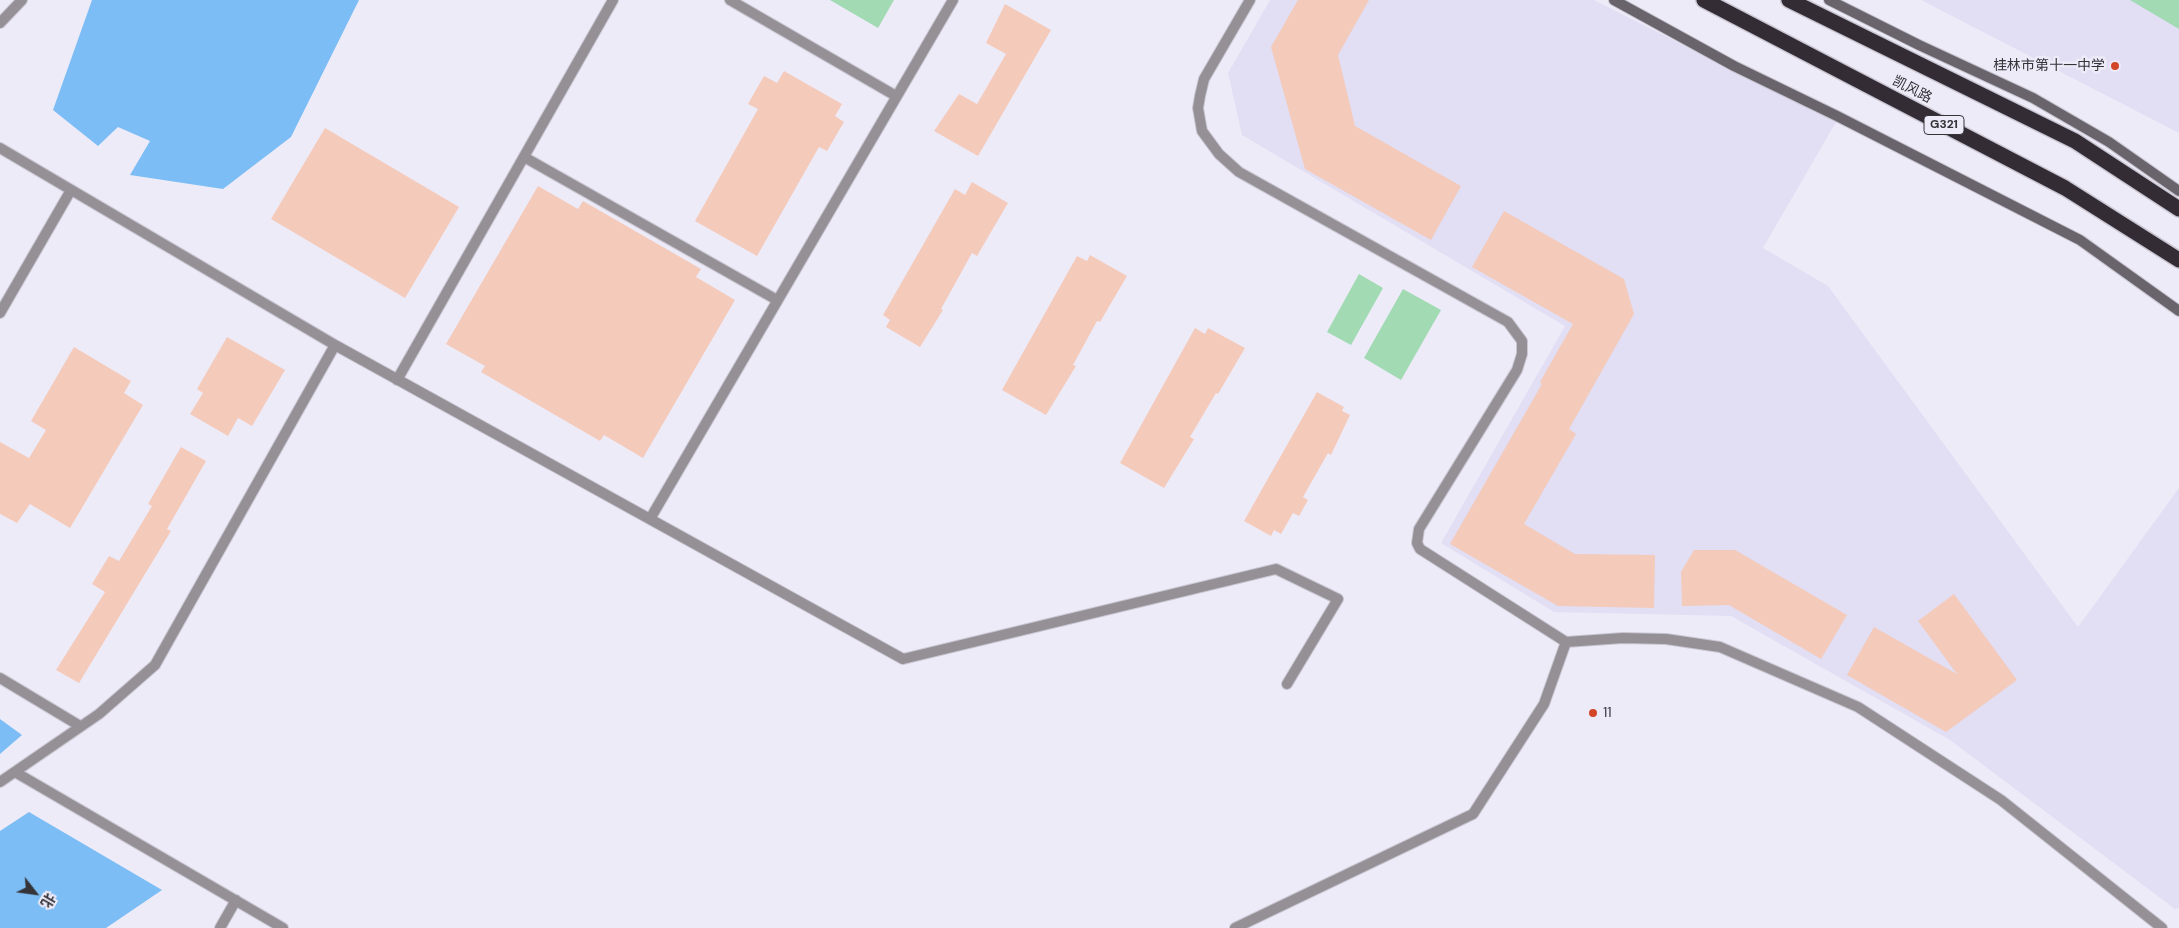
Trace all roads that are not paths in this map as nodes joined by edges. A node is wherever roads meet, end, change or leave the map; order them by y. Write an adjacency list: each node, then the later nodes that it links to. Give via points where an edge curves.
1 (22, 0): 10 (street)
2 (613, 0): 13 (street)
3 (730, 0): 11 (street)
4 (953, 0): 11 (street)
5 (1250, 0): 24 (street, via 1204,78 1198,108 1202,130 1219,154 1239,172 1508,322 1520,336 1523,348 1517,370 1419,529 1417,542 1423,550)
6 (1614, 0): 19 (street, via 1734,66 2080,240)
7 (1704, 0): 17 (highway, 凯风路 / G321, via 2064,188)
8 (1789, 0): 16 (highway, 凯风路, via 2076,141)
9 (1829, 0): 15 (street, via 2032,98 2109,142)
10 (0, 23)
11 (896, 96): 18 (street)
12 (0, 148): 14 (street)
13 (524, 157): 18 (street); 22 (street)
14 (71, 190): 20 (street); 21 (street)
15 (2179, 191)
16 (2179, 209)
17 (2179, 260)
18 (777, 300): 23 (street)
19 (2179, 311)
20 (0, 312)
21 (335, 345): 22 (street); 27 (street, via 155,665 99,714)
22 (397, 380): 23 (street)
23 (650, 519): 26 (street, via 903,659 1276,569 1338,599)
24 (1566, 642): 33 (street, via 1544,704 1473,814); 34 (street, via 1666,639 1720,647 1858,707 2001,800)
25 (0, 678): 27 (street)
26 (1287, 684)
27 (80, 726): 28 (street)
28 (15, 772): 29 (street); 30 (street)
29 (0, 782)
30 (236, 900): 31 (street); 32 (street)
31 (220, 928)
32 (283, 928)
33 (1235, 928)
34 (2162, 928)

